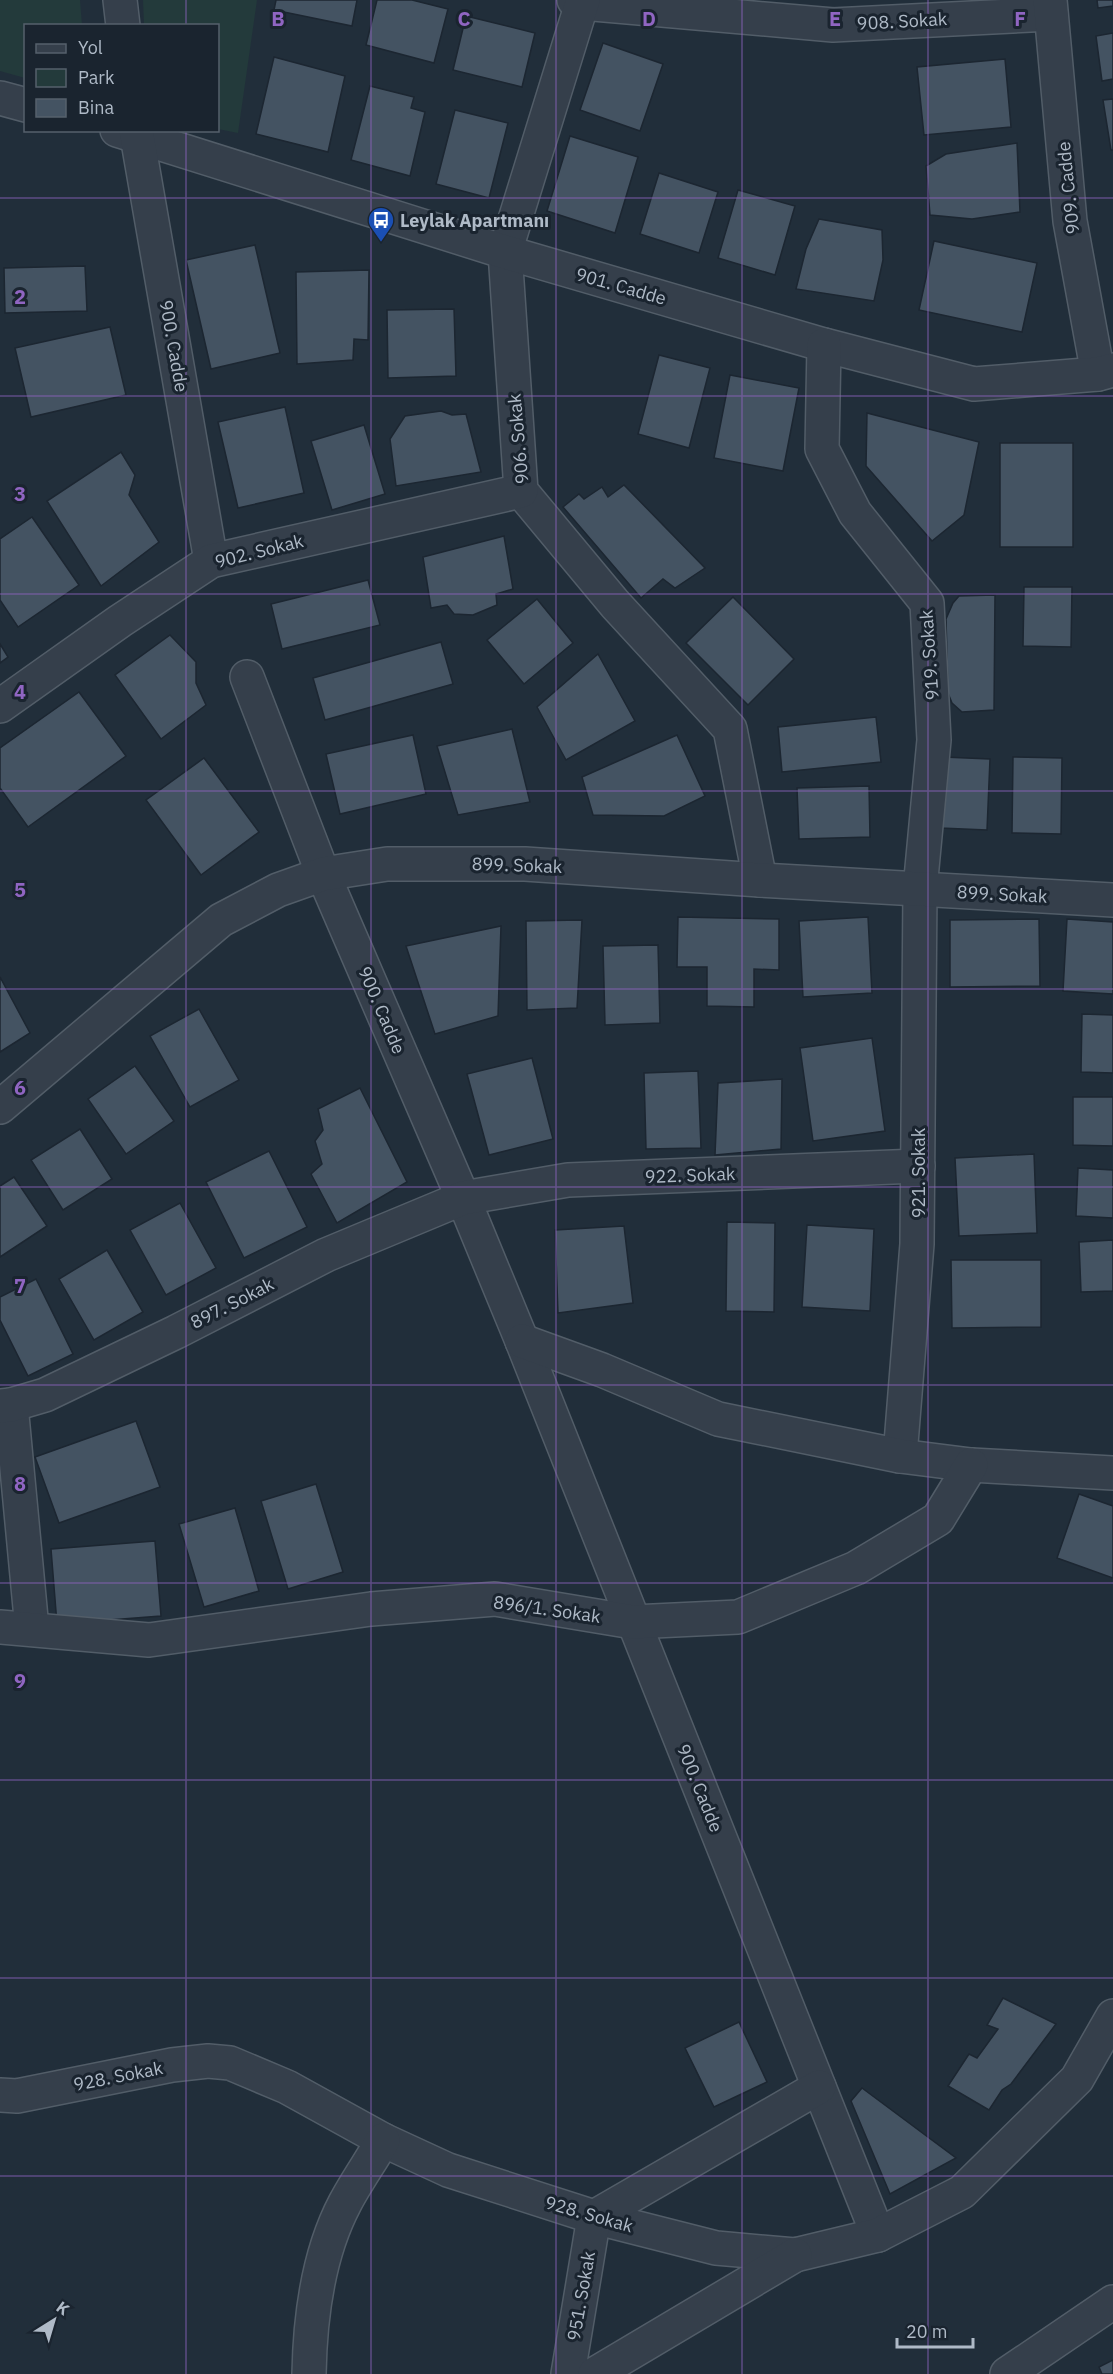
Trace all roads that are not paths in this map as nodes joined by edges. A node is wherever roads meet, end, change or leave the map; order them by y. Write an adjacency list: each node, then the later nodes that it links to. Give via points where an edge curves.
1 (120, 0): 4 (street)
2 (580, 1): 3 (street, 908. Sokak, via 833,24); 8 (street, 906. Sokak)
3 (1050, 7): 10 (street, 909. Cadde, via 1070,221)
4 (123, 24)
5 (0, 98): 6 (street)
6 (24, 104)
7 (130, 132): 8 (street, 901. Cadde); 12 (street, 900. Cadde)
8 (505, 252): 9 (street, 901. Cadde); 11 (street, 906. Sokak)
9 (824, 345): 10 (street, 901. Cadde, via 974,384); 17 (street, 919. Sokak, via 822,449 855,513 927,603 934,740)
10 (1106, 372)
11 (521, 490): 12 (street, 902. Sokak); 16 (street, 906. Sokak, via 615,604 730,729)
12 (211, 561): 14 (street, 902. Sokak)
13 (247, 677): 15 (street, 900. Cadde)
14 (0, 706)
15 (323, 874): 16 (street, 899. Sokak, via 387,864 525,864); 19 (street, 899. Sokak, via 278,890 221,920); 21 (street, 900. Cadde)
16 (760, 880): 17 (street, 899. Sokak)
17 (920, 889): 18 (street, 899. Sokak); 20 (street, 921. Sokak)
18 (1113, 900)
19 (0, 1107)
20 (918, 1166): 21 (street, 922. Sokak, via 568,1180); 24 (street, 921. Sokak, via 917,1244)
21 (463, 1197): 22 (street, 900. Cadde); 23 (street, 897. Sokak, via 326,1255 45,1395)
22 (522, 1341): 24 (street, via 718,1419); 27 (street, 900. Cadde)
23 (5, 1405): 28 (street)
24 (900, 1456): 25 (street)
25 (971, 1465): 26 (street); 27 (street, 896/1. Sokak, via 938,1519 856,1568 738,1617)
26 (1113, 1473)
27 (633, 1622): 28 (street, 896/1. Sokak, via 495,1599 371,1609 149,1640); 30 (street, 900. Cadde)
28 (16, 1628)
29 (1113, 2016): 34 (street, 928. Sokak, via 1077,2079 962,2192)
30 (819, 2087): 33 (street); 34 (street, 900. Cadde)
31 (0, 2095): 32 (street, 928. Sokak, via 17,2096 172,2065 230,2063 287,2087)
32 (383, 2140): 33 (street, 928. Sokak, via 448,2170); 37 (street, via 344,2205 319,2271 309,2342)
33 (594, 2217): 35 (street, 928. Sokak, via 716,2248); 38 (street, 951. Sokak)
34 (878, 2235): 35 (street, 928. Sokak)
35 (795, 2255): 39 (street)
36 (1113, 2302): 40 (street)
37 (309, 2374)
38 (568, 2374)
39 (595, 2374)
40 (1007, 2374)

